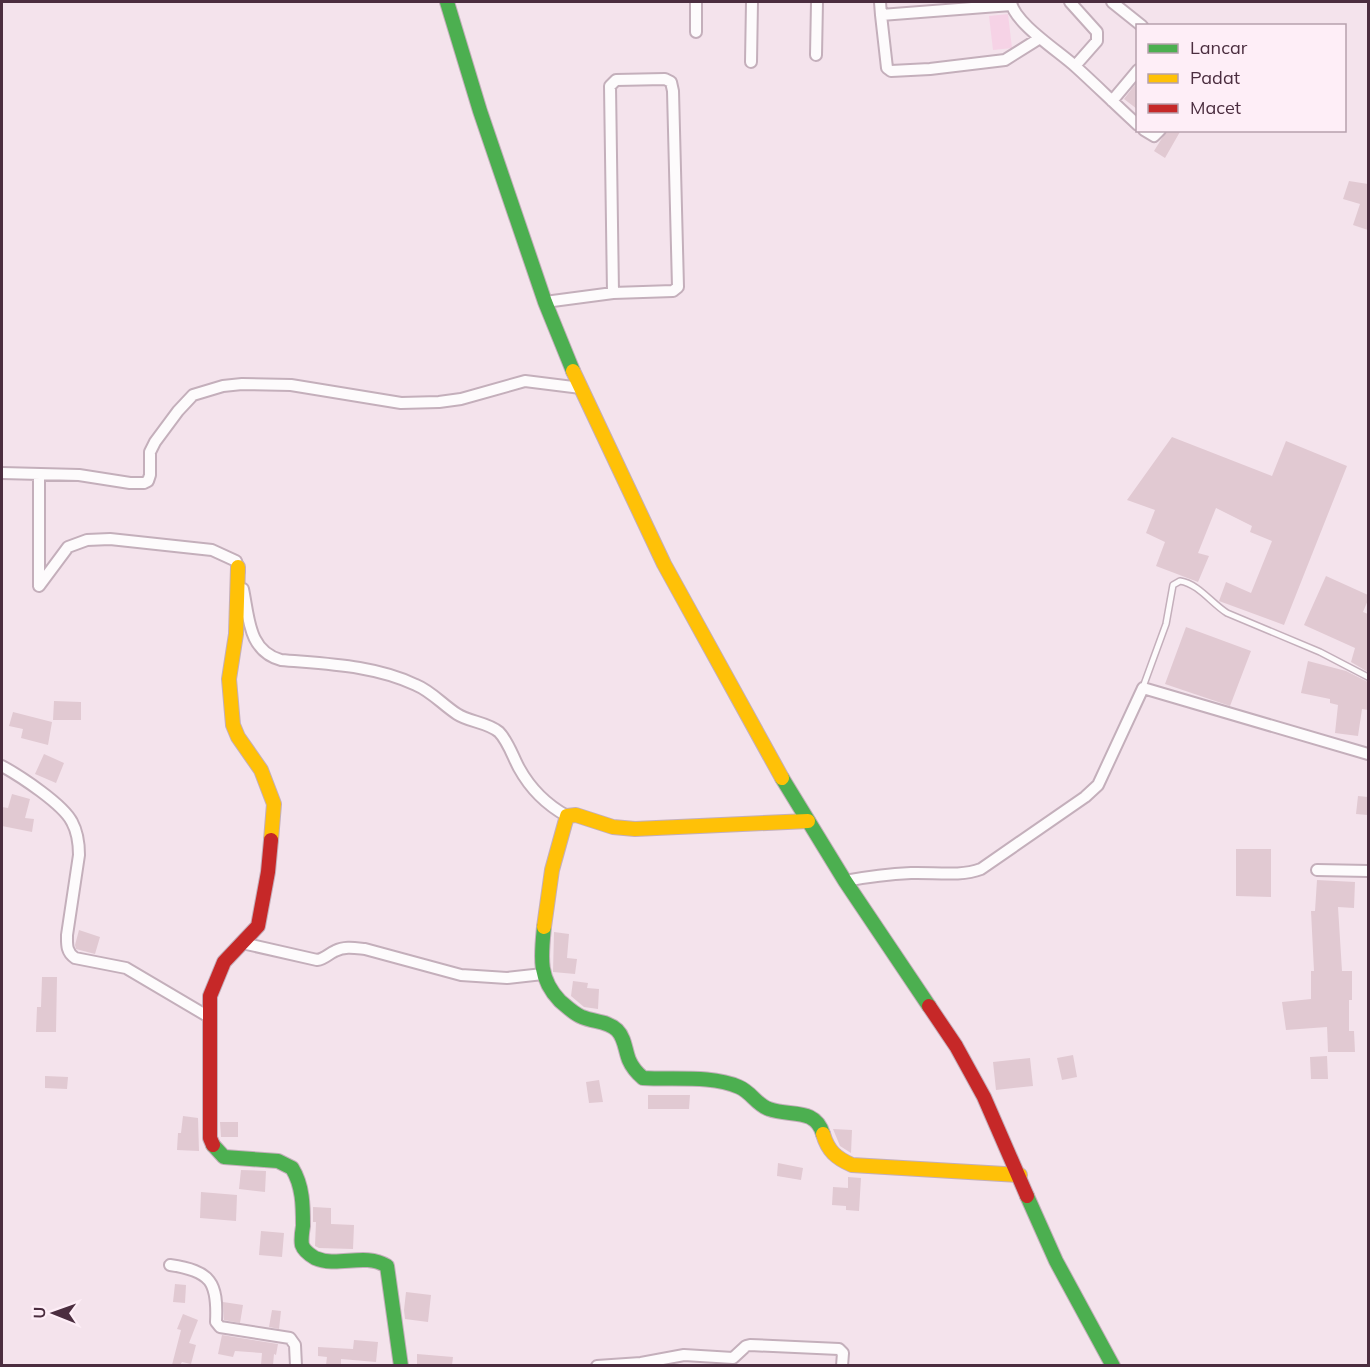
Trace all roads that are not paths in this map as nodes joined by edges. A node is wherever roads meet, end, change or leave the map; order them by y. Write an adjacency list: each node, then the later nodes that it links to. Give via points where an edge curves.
1 (447, 2): 20 (street)
2 (696, 2): 11 (street)
3 (752, 2): 14 (street)
4 (817, 2): 13 (street)
5 (880, 2): 9 (street)
6 (1070, 2): 15 (street, via 1097,32 1096,41)
7 (1112, 2): 10 (street)
8 (1011, 3): 9 (street); 12 (street)
9 (881, 15): 12 (street, via 885,62 891,71 1005,60)
10 (1140, 24)
11 (696, 32)
12 (1040, 38): 15 (street)
13 (816, 55)
14 (751, 62)
15 (1075, 66): 17 (street)
16 (1136, 71): 17 (street)
17 (1112, 101): 18 (street)
18 (1136, 124)
19 (613, 293): 19 (street, via 674,291 678,287 673,91 671,82 665,79 616,80 610,86); 20 (street)
20 (545, 302): 21 (street)
21 (582, 388): 23 (street, via 525,381 461,399 401,403 291,386 223,386 193,395 178,411 150,452 150,475 144,483 79,475); 30 (street, via 680,593)
22 (2, 473): 23 (street)
23 (39, 475): 24 (street, via 39,586 68,547 87,540 212,549 236,561)
24 (238, 567): 29 (street, via 250,627 260,650 280,660 360,668 418,685 458,715 500,733 520,770 540,795); 34 (street, via 237,625 229,679 233,725 261,770 274,804 261,916 258,926)
25 (1368, 676): 26 (lane, via 1227,613 1195,586 1180,581 1173,585 1166,624)
26 (1143, 688): 27 (street); 33 (street, via 1098,785 981,869)
27 (1368, 754)
28 (2, 766): 36 (street, via 24,778 72,821 79,855 67,935 71,956 126,968)
29 (567, 816): 30 (street, via 635,830); 35 (street, via 553,867 541,946)
30 (808, 821): 33 (street)
31 (1317, 870): 32 (street)
32 (1368, 871)
33 (845, 881): 37 (street, via 956,1046)
34 (242, 943): 35 (street, via 317,960 339,949 365,950 461,975 507,978); 36 (street, via 224,962 210,996)
35 (543, 974): 37 (street, via 572,1011 616,1029 628,1062 643,1078 739,1087 770,1110 813,1118 830,1153 852,1165)
36 (209, 1017): 40 (street, via 210,1138 214,1148 224,1158 283,1163 292,1169 301,1191 302,1245 310,1256 323,1260 377,1259 387,1266)
37 (1020, 1175): 43 (street, via 1056,1261)
38 (170, 1265): 39 (street, via 198,1272 213,1285 216,1322 220,1327 290,1338 295,1345)
39 (296, 1365)
40 (400, 1365)
41 (597, 1365): 42 (street, via 641,1363 684,1355 733,1358 750,1345 839,1349 843,1353)
42 (842, 1365)
43 (1113, 1365)

